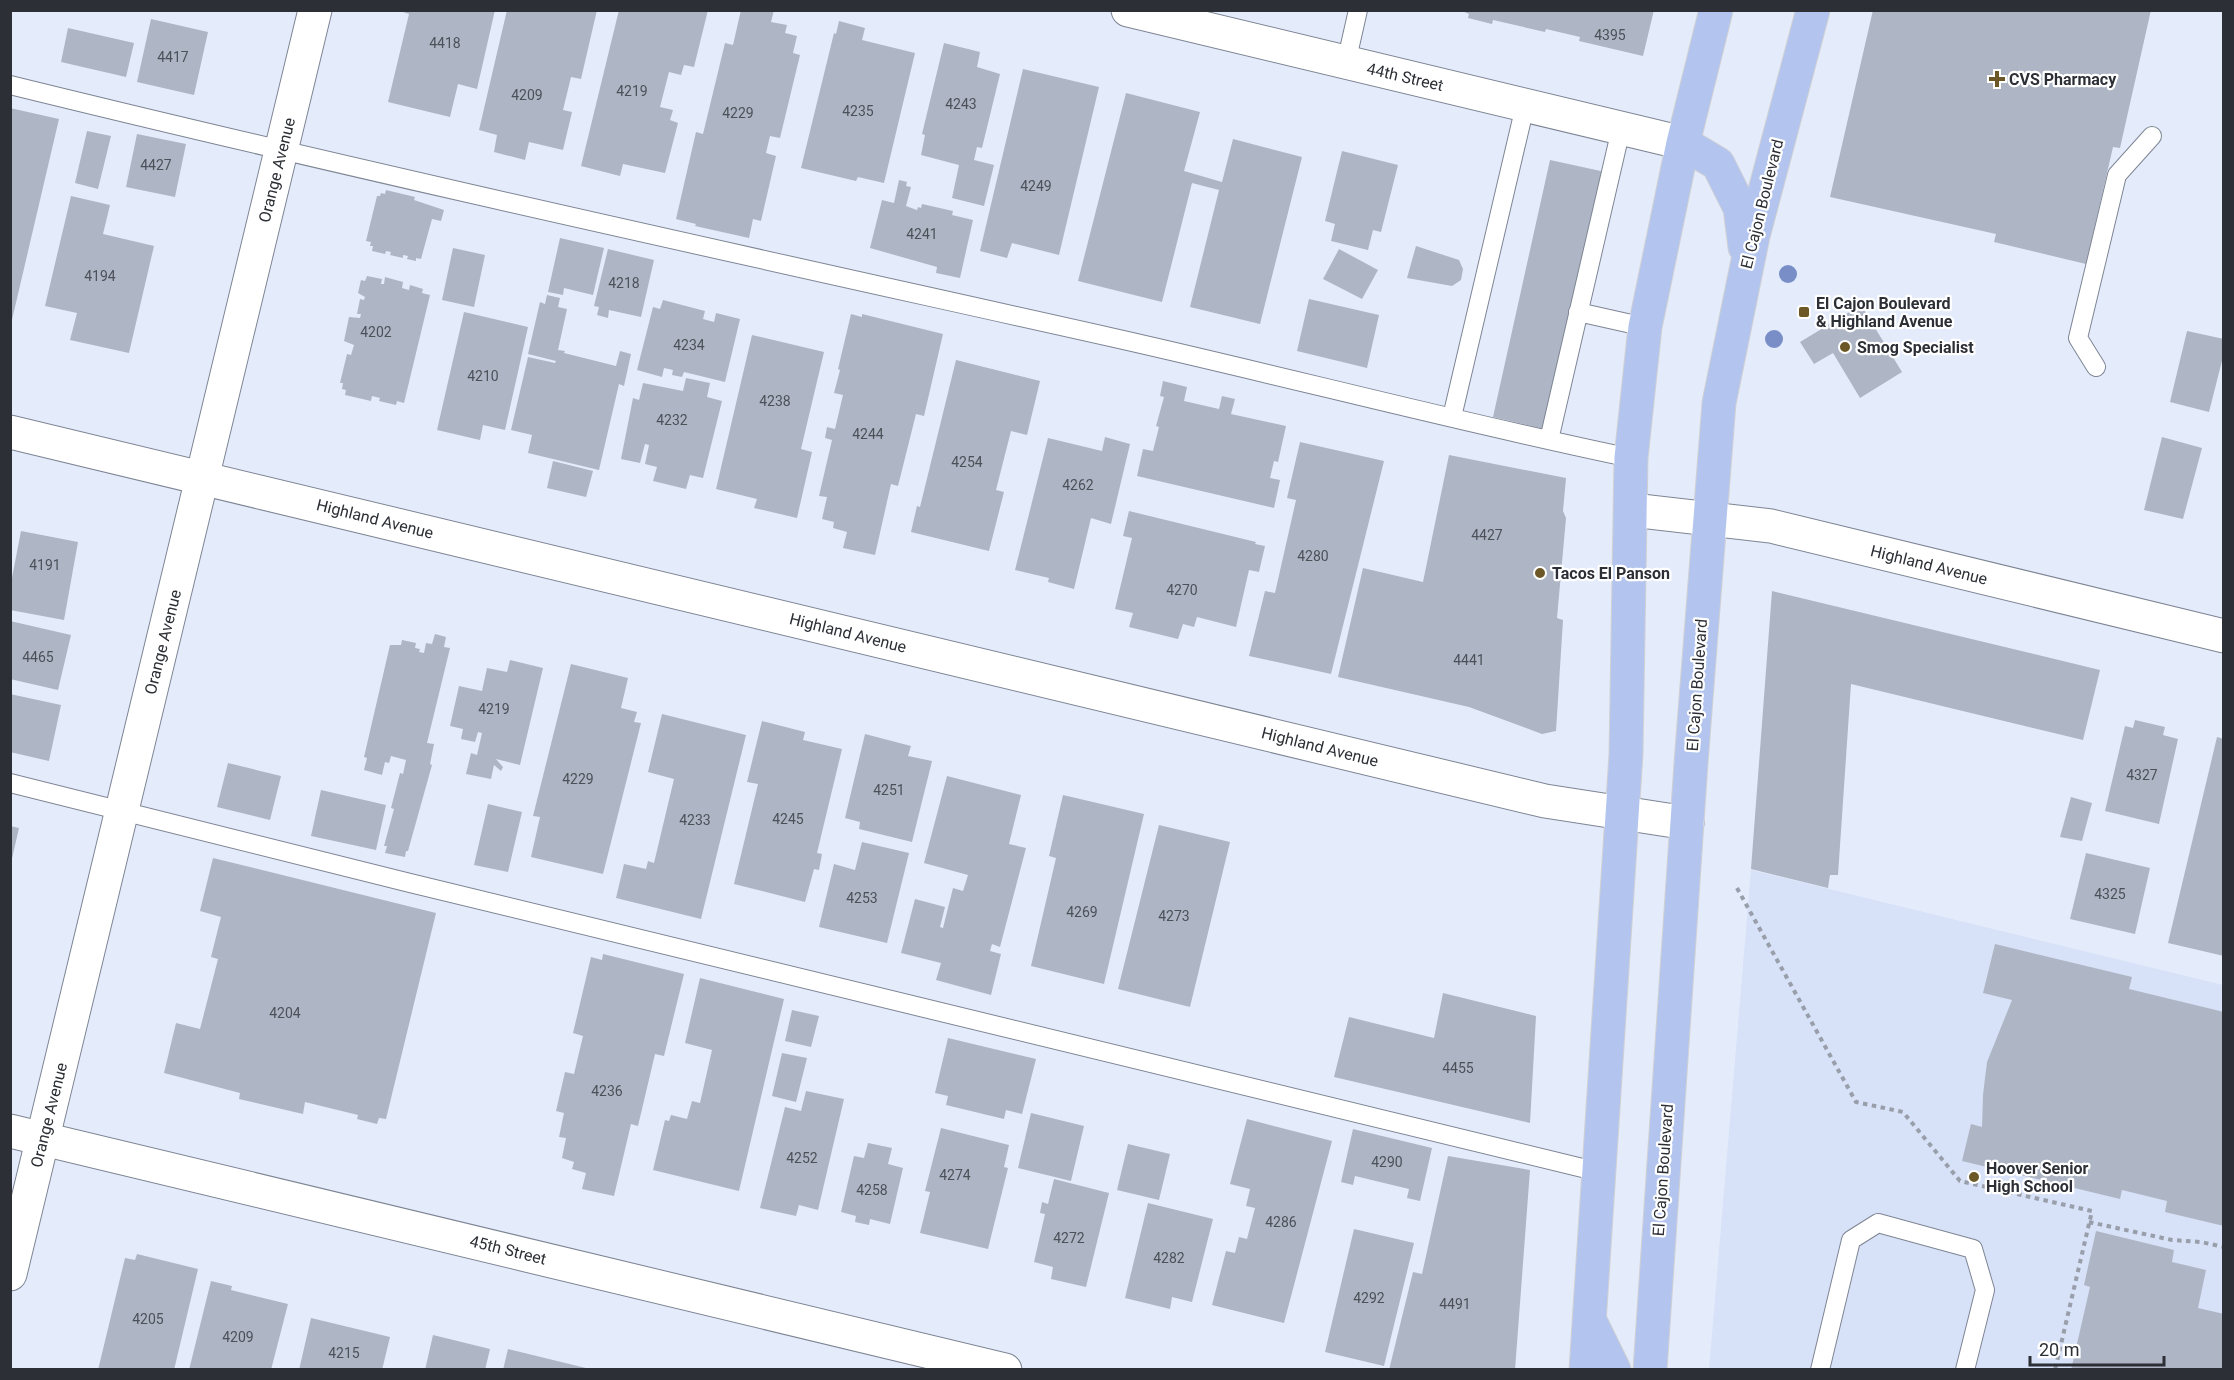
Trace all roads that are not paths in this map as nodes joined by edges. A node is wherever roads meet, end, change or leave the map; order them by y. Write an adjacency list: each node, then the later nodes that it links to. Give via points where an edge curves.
1 (315, 10): 12 (street, Orange Avenue)
2 (1128, 10): 6 (street, 44th Street)
3 (1358, 10): 6 (lane)
4 (1716, 10): 11 (main road)
5 (1813, 10): 13 (main road, El Cajon Boulevard)
6 (1346, 63): 8 (street, 44th Street)
7 (10, 85): 12 (lane)
8 (1525, 106): 9 (street, 44th Street); 17 (lane)
9 (1621, 129): 11 (street, 44th Street); 14 (lane)
10 (2152, 136): 16 (lane, via 2117,175 2079,338)
11 (1683, 143): 13 (main road, via 1718,164 1740,208); 15 (main road)
12 (282, 151): 17 (lane, via 1215,360); 21 (street, Orange Avenue)
13 (1747, 263): 23 (main road, El Cajon Boulevard, via 1719,403)
14 (1578, 312): 15 (lane); 19 (lane)
15 (1645, 327): 20 (main road)
16 (2096, 367)
17 (1452, 417): 19 (lane)
18 (10, 432): 21 (street, Highland Avenue)
19 (1548, 440): 20 (lane)
20 (1631, 458): 22 (main road)
21 (202, 478): 26 (street, Orange Avenue); 27 (street, Highland Avenue, via 1545,801)
22 (1632, 510): 23 (street, Highland Avenue); 27 (main road)
23 (1710, 518): 24 (street, Highland Avenue, via 1770,526); 28 (main road, El Cajon Boulevard)
24 (2223, 636)
25 (10, 783): 26 (lane)
26 (123, 810): 30 (street, Orange Avenue); 31 (lane)
27 (1623, 813): 28 (street, Highland Avenue); 31 (main road)
28 (1687, 823): 37 (main road, El Cajon Boulevard)
29 (10, 1131): 30 (street, 45th Street)
30 (43, 1138): 32 (street, Orange Avenue); 34 (street, 45th Street)
31 (1599, 1172): 33 (main road)
32 (10, 1274)
33 (1590, 1319): 35 (main road); 36 (main road)
34 (1005, 1370)
35 (1586, 1370)
36 (1614, 1370)
37 (1650, 1370)
38 (1820, 1370): 39 (lane, via 1851,1240 1878,1223 1973,1249 1985,1290)
39 (1965, 1370)

